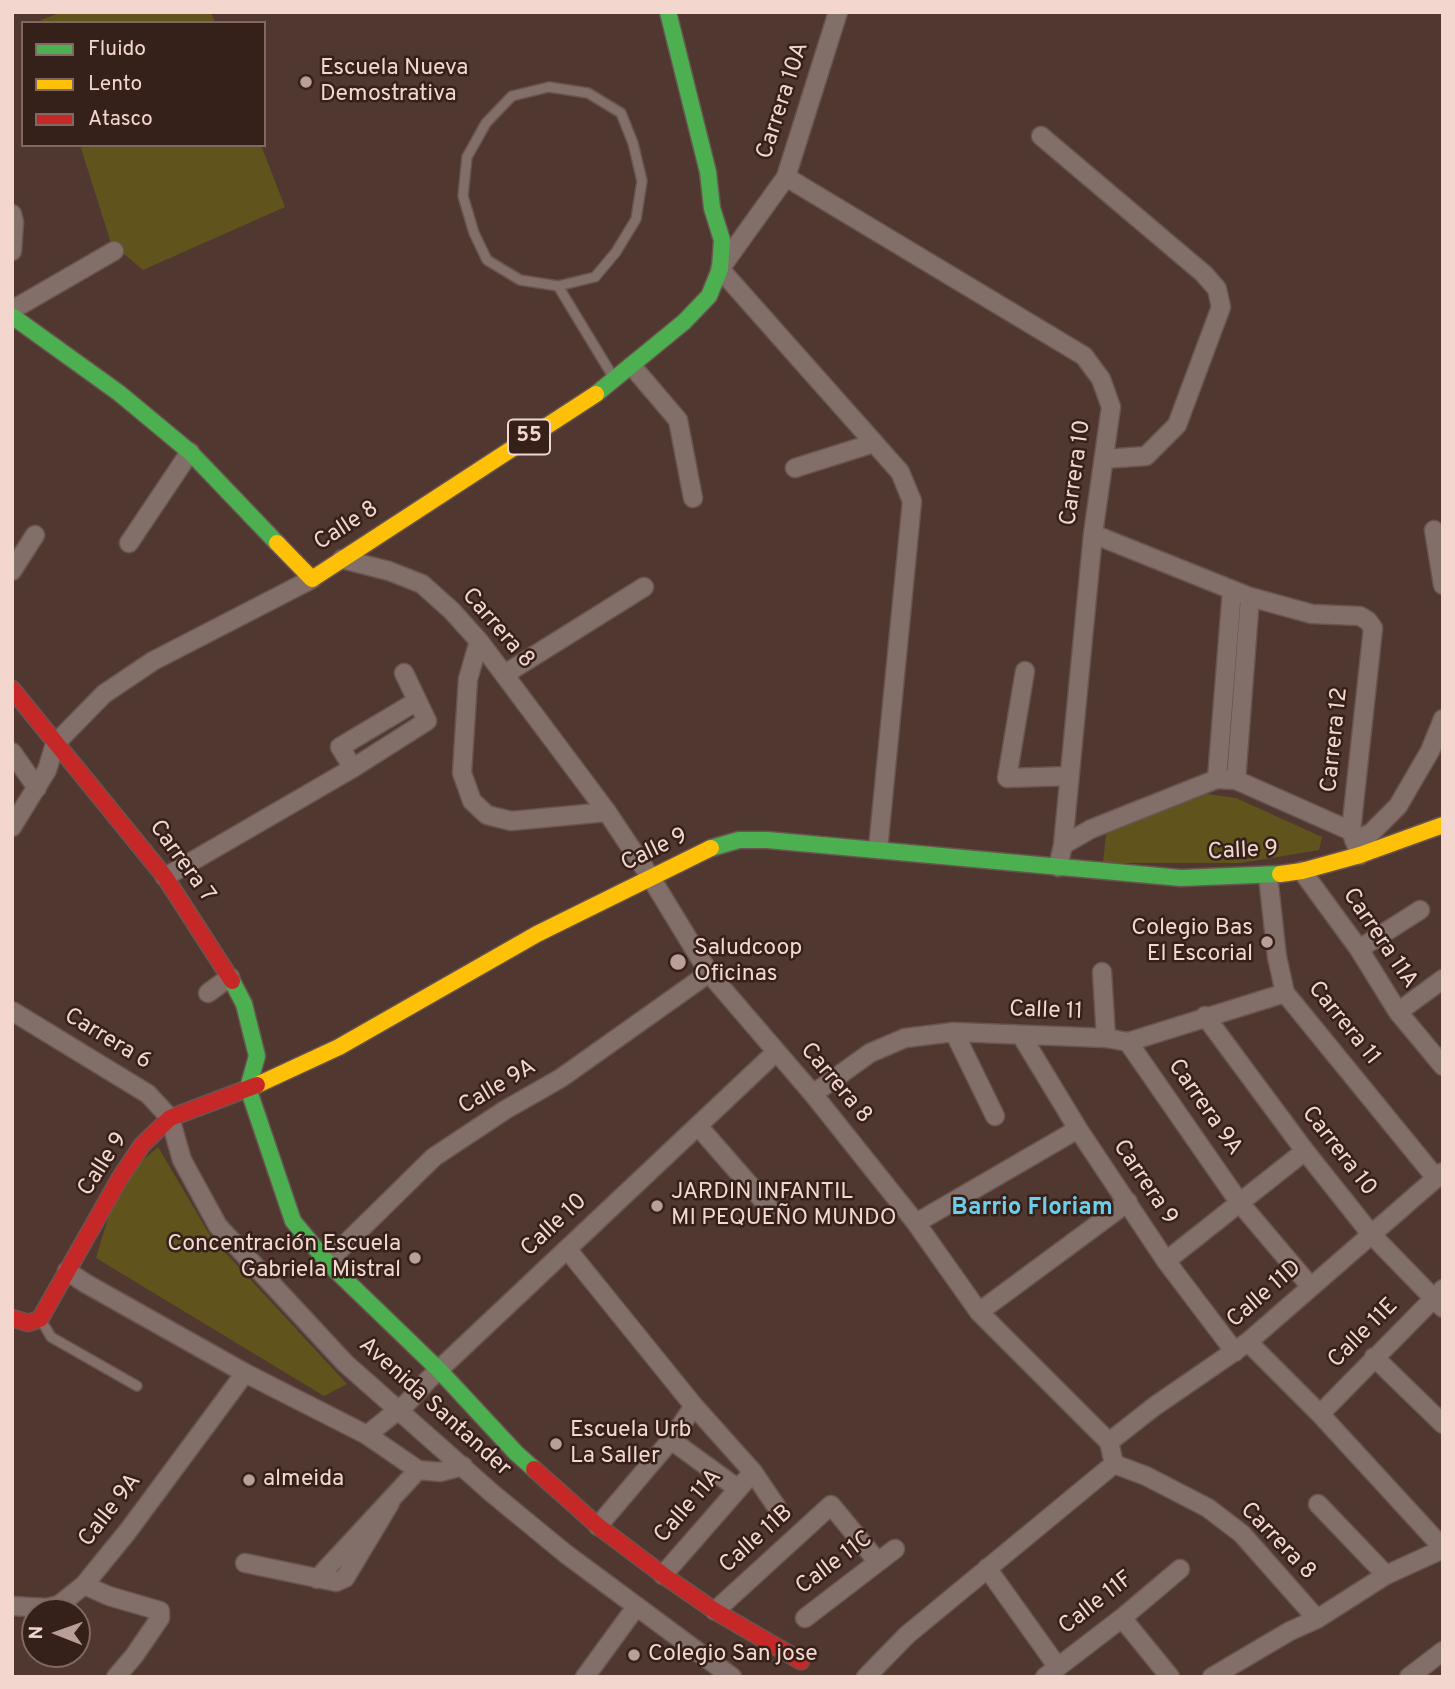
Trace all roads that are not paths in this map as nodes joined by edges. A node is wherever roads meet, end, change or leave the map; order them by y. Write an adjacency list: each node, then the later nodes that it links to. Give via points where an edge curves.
1 (652, 12): 6 (main road, 55, via 693,178)
2 (668, 12): 6 (main road, 55, via 708,172)
3 (838, 12): 5 (street, Carrera 10A)
4 (1041, 136): 18 (street, via 1204,274 1217,289 1221,307 1177,425 1146,456)
5 (786, 177): 10 (street, Carrera 10A); 18 (street, Carrera 10, via 1084,356 1101,379 1111,407)
6 (712, 208): 10 (main road, 55, via 722,240)
7 (12, 214): 9 (street)
8 (114, 250): 12 (street)
9 (12, 251)
10 (720, 269): 14 (main road, Calle 8 / 55, via 709,296); 16 (street)
11 (558, 286): 11 (lane, via 520,280 487,260 463,195 467,157 486,123 512,96 550,87 587,93 621,113 642,181 636,219 616,252 596,276); 15 (lane)
12 (12, 310)
13 (12, 316): 17 (main road, via 119,393)
14 (632, 366): 15 (main road, Calle 8 / 55); 20 (street, via 678,420)
15 (615, 380): 25 (main road, Calle 8 / 55)
16 (874, 443): 19 (street); 49 (street, via 900,472 912,501)
17 (190, 452): 24 (street); 27 (main road)
18 (1104, 459): 22 (street, Carrera 10)
19 (794, 468)
20 (693, 498)
21 (1434, 530): 28 (street)
22 (1093, 534): 30 (street); 40 (street, Carrera 10)
23 (35, 535): 26 (street)
24 (129, 543)
25 (342, 559): 27 (main road, Calle 8 / 55); 32 (street, Carrera 8, via 422,584)
26 (12, 571)
27 (312, 579): 39 (street, Calle 8, via 153,662 104,694)
28 (1443, 585)
29 (644, 587): 35 (street)
30 (1232, 590): 31 (street); 41 (street)
31 (1250, 597): 42 (street); 47 (street, Carrera 12, via 1312,614 1360,616 1373,628)
32 (479, 641): 35 (street, Carrera 8); 44 (street, via 468,679 462,773 472,801 487,815 511,821)
33 (1025, 671): 40 (street, via 1006,778)
34 (404, 673): 53 (street, via 427,721)
35 (505, 674): 44 (street, Carrera 8)
36 (12, 689): 39 (main road, Carrera 7)
37 (1443, 719): 47 (street, via 1398,806)
38 (12, 752): 43 (street)
39 (50, 759): 43 (street, Calle 8); 53 (main road, Carrera 7)
40 (1069, 776): 48 (street, Carrera 10)
41 (1217, 779): 42 (street); 48 (street, via 1091,829)
42 (1237, 779): 47 (street)
43 (37, 788): 46 (street, Calle 8)
44 (607, 812): 54 (street, Carrera 8)
45 (1443, 825): 47 (main road, Calle 9)
46 (12, 827)
47 (1355, 842): 51 (main road, Calle 9)
48 (1063, 845): 50 (street, Carrera 10)
49 (878, 849): 50 (main road, Calle 9); 54 (main road, Calle 9, via 739,840)
50 (1058, 867): 52 (main road, Calle 9, via 1181,878)
51 (1302, 871): 52 (main road, Calle 9); 56 (street, Carrera 11A)
52 (1268, 876): 60 (street, Carrera 11)
53 (165, 877): 70 (main road, Carrera 7, via 220,985 244,1004 257,1056)
54 (651, 878): 58 (street, Carrera 8); 70 (main road, Calle 9, via 537,934 339,1048)
55 (1420, 910): 56 (street)
56 (1359, 950): 62 (street, Carrera 11A)
57 (1102, 972): 66 (street)
58 (709, 973): 68 (street, Carrera 8); 85 (street, Calle 9A, via 561,1078 434,1157)
59 (1443, 979): 62 (street)
60 (1285, 993): 63 (street, Calle 11); 77 (street, Carrera 11)
61 (12, 1011): 73 (street, Carrera 6, via 148,1094)
62 (1398, 1012): 69 (street, Carrera 11A)
63 (1205, 1016): 67 (street, Calle 11); 76 (street, Carrera 10)
64 (954, 1032): 65 (street, Calle 11); 71 (street, Calle 11, via 905,1038 870,1054); 72 (street)
65 (1021, 1035): 66 (street, Calle 11); 75 (street, Carrera 9)
66 (1106, 1038): 67 (street, Calle 11)
67 (1128, 1042): 79 (street, Carrera 9A)
68 (776, 1052): 71 (street, Carrera 8); 74 (street, Calle 10)
69 (1443, 1066)
70 (241, 1092): 73 (main road, Calle 9); 85 (main road, via 293,1221)
71 (813, 1094): 81 (street, Carrera 8)
72 (995, 1116)
73 (170, 1118): 86 (main road, Calle 9, via 142,1146); 97 (street, Avenida Santander, via 182,1160 218,1226 345,1363)
74 (698, 1126): 80 (street); 83 (street, Calle 10)
75 (1078, 1129): 78 (street, Carrera 9); 81 (street)
76 (1305, 1151): 79 (street); 82 (street, Carrera 10)
77 (1439, 1175): 82 (street, Calle 11D)
78 (1128, 1202): 84 (street, Carrera 9); 89 (street)
79 (1239, 1202): 84 (street); 87 (street, Carrera 9A)
80 (768, 1206)
81 (916, 1223): 89 (street, Carrera 8)
82 (1371, 1234): 87 (street, Calle 11D); 88 (street, Carrera 10)
83 (567, 1249): 95 (street, Calle 10); 98 (street)
84 (1166, 1261): 92 (street, Carrera 9)
85 (327, 1262): 95 (main road)
86 (67, 1270): 91 (main road, Calle 9); 94 (street)
87 (1311, 1287): 92 (street, Calle 11D)
88 (1440, 1299): 93 (street, Calle 11E)
89 (979, 1312): 103 (street, Carrera 8)
90 (12, 1318): 91 (main road, via 29,1323)
91 (40, 1319): 96 (lane, via 51,1337)
92 (1241, 1347): 99 (street, Carrera 9); 103 (street, Calle 11D)
93 (1374, 1357): 99 (street, Calle 11E); 100 (street)
94 (246, 1373): 101 (street); 120 (street, Calle 9A)
95 (433, 1375): 97 (street, Calle 10); 111 (main road)
96 (137, 1386)
97 (403, 1406): 101 (street, Calle 10); 105 (street, Avenida Santander)
98 (694, 1406): 102 (street); 107 (street)
99 (1320, 1414): 112 (street, Carrera 9)
100 (1443, 1424)
101 (367, 1435): 106 (street)
102 (671, 1440): 108 (street); 111 (street)
103 (1109, 1442): 104 (street)
104 (1114, 1464): 116 (street); 126 (street, Carrera 8, via 1208,1508 1241,1534)
105 (463, 1466): 106 (street); 122 (street, Avenida Santander, via 566,1554)
106 (418, 1471): 115 (street, via 390,1503 345,1578 317,1580)
107 (752, 1472): 108 (street, Calle 11A); 110 (street)
108 (737, 1488): 118 (street, Calle 11A)
109 (1318, 1504): 119 (street)
110 (776, 1506)
111 (598, 1526): 118 (main road)
112 (1443, 1548): 119 (street)
113 (895, 1549): 114 (street, Calle 11C)
114 (878, 1562): 123 (street, Calle 11B, via 831,1505); 124 (street, Calle 11C)
115 (245, 1563)
116 (987, 1568): 129 (street); 133 (street, via 907,1635)
117 (1180, 1569): 125 (street, Calle 11F)
118 (663, 1575): 123 (main road)
119 (1386, 1576): 126 (street)
120 (84, 1584): 121 (street, Calle 9A, via 59,1605); 130 (street, via 160,1611 160,1618)
121 (12, 1606)
122 (636, 1606): 131 (street); 132 (street, Avenida Santander)
123 (715, 1611): 128 (main road)
124 (805, 1618)
125 (1122, 1618): 129 (street, Calle 11F); 134 (street)
126 (1317, 1619): 135 (street)
127 (1443, 1651): 136 (street)
128 (801, 1661)
129 (1051, 1671)
130 (116, 1677)
131 (585, 1677)
132 (732, 1677)
133 (866, 1677)
134 (1170, 1677)
135 (1212, 1677)
136 (1409, 1677)

